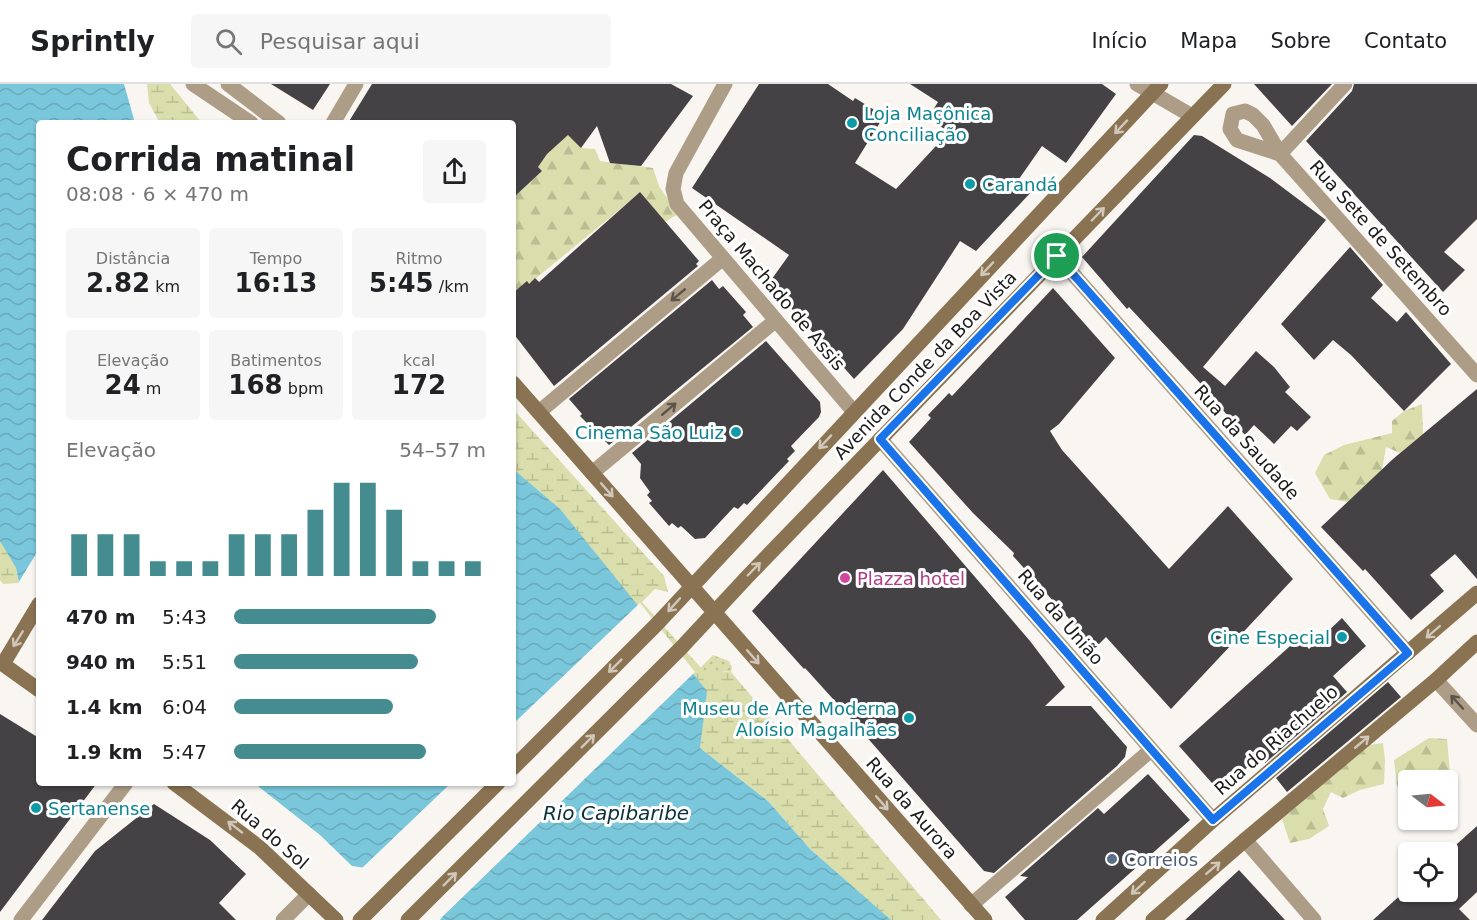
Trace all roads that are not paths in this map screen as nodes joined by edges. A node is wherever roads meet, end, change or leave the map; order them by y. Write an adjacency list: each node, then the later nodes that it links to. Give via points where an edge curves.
1 (193, 84): 10 (street)
2 (228, 84): 11 (street)
3 (356, 84): 12 (street)
4 (724, 84): 14 (street, Praça Machado de Assis, via 676,173 673,189 677,204)
5 (1137, 84): 8 (street)
6 (1224, 84): 9 (main road, Avenida Conde da Boa Vista)
7 (1345, 84): 16 (street, Rua Sete de Setembro, via 1280,154)
8 (1157, 88): 9 (street); 19 (main road, Avenida Conde da Boa Vista, one-way to 19)
9 (1192, 116): 13 (main road, Avenida Conde da Boa Vista, one-way to 9)
10 (247, 120)
11 (275, 120)
12 (335, 120)
13 (1057, 256): 20 (main road, Avenida Conde da Boa Vista); 27 (street, Rua da Saudade)
14 (723, 258): 15 (street, Praça Machado de Assis); 18 (street, one-way to 18)
15 (776, 320): 19 (street, Praça Machado de Assis); 21 (street, one-way to 15)
16 (1477, 375)
17 (516, 386): 18 (main road, Rua da Aurora)
18 (539, 412): 21 (main road, Rua da Aurora)
19 (854, 412): 22 (main road, Avenida Conde da Boa Vista, one-way to 22)
20 (880, 439): 25 (main road, Avenida Conde da Boa Vista, one-way to 20); 32 (street, Rua da União)
21 (592, 473): 22 (main road, Rua da Aurora, one-way to 22)
22 (692, 586): 25 (main road, Rua da Aurora); 33 (main road, Avenida Conde da Boa Vista, one-way to 33)
23 (1477, 593): 27 (main road, Rua do Riachuelo, one-way to 27)
24 (36, 608): 28 (main road, one-way to 28)
25 (715, 613): 40 (main road, Rua da Aurora, one-way to 40); 45 (main road, Avenida Conde da Boa Vista, one-way to 25)
26 (1477, 642): 29 (main road)
27 (1408, 653): 37 (main road, Rua do Riachuelo)
28 (1, 664): 30 (main road)
29 (1436, 680): 31 (street, one-way to 29); 38 (main road, one-way to 29)
30 (36, 688)
31 (1477, 725)
32 (1152, 750): 37 (street, Rua da União); 40 (street)
33 (516, 765)
34 (124, 786): 41 (street)
35 (178, 786): 39 (main road, Rua do Sol, one-way to 35, via 252,840)
36 (495, 786): 44 (main road)
37 (1213, 820): 47 (main road, Rua do Riachuelo, one-way to 47)
38 (1245, 840): 48 (main road, one-way to 38); 49 (street)
39 (309, 894): 42 (street); 43 (main road, Rua do Sol)
40 (971, 905): 46 (main road, Rua da Aurora)
41 (21, 920)
42 (284, 920)
43 (336, 920)
44 (360, 920)
45 (408, 920)
46 (985, 920)
47 (1103, 920)
48 (1153, 920)
49 (1314, 920)

